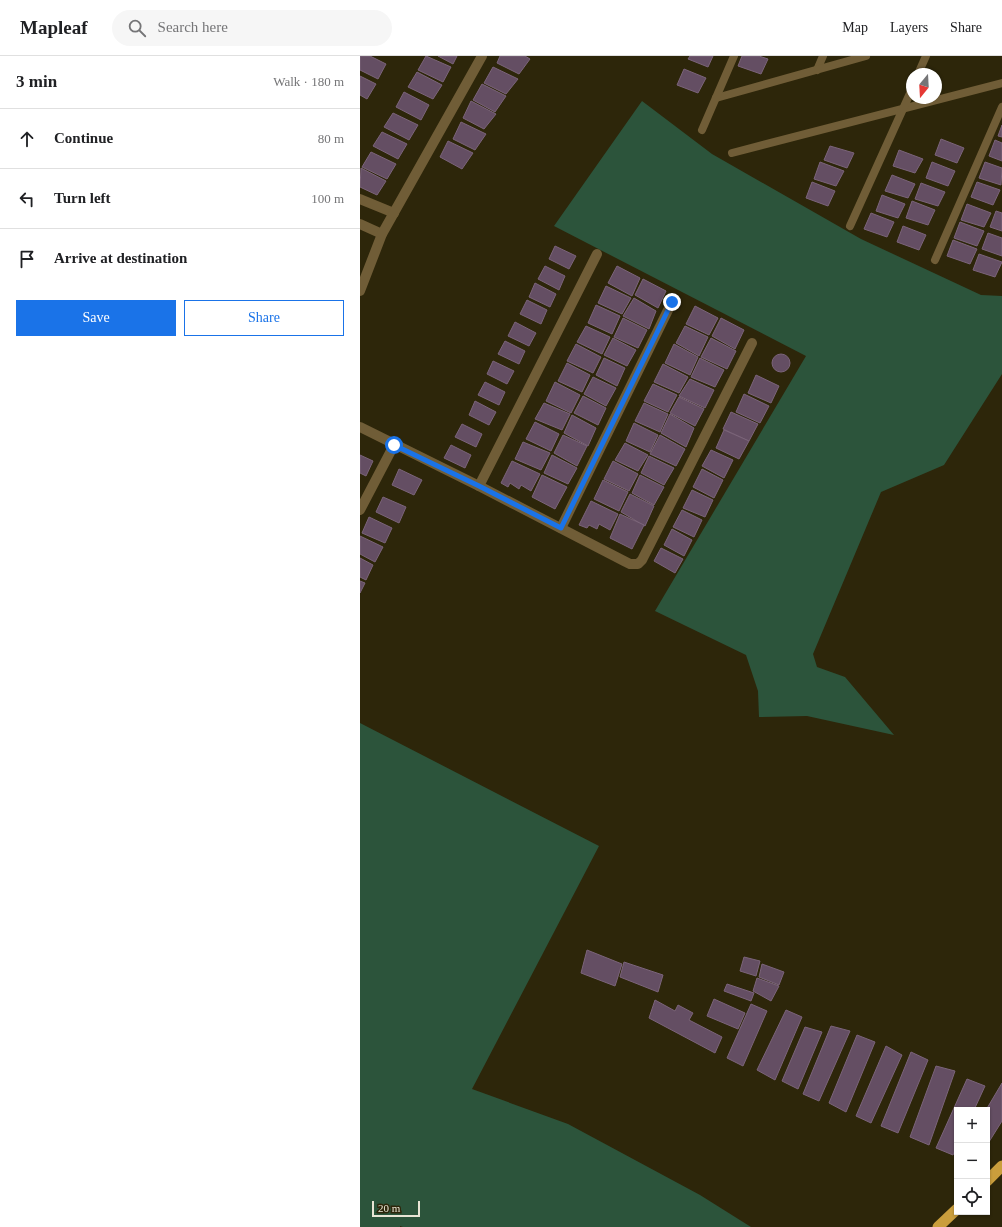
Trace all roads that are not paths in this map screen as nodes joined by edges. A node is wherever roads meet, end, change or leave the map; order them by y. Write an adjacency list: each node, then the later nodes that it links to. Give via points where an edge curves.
1 (482, 56): 16 (street)
2 (734, 56): 9 (lane)
3 (823, 56): 7 (lane)
4 (866, 56): 7 (lane)
5 (926, 56): 6 (lane)
6 (921, 68)
7 (817, 70): 9 (lane)
8 (1002, 83): 12 (lane)
9 (716, 98): 13 (lane)
10 (906, 102): 12 (lane)
11 (1002, 107): 21 (lane)
12 (903, 109): 14 (lane); 18 (lane)
13 (702, 130)
14 (732, 152)
15 (360, 199): 16 (street)
16 (394, 213): 19 (street)
17 (360, 224): 19 (street)
18 (850, 226)
19 (382, 234): 22 (street)
20 (597, 254): 27 (street)
21 (935, 260)
22 (360, 291)
23 (672, 302): 29 (street)
24 (752, 343): 29 (street, via 638,564 630,564)
25 (360, 428): 26 (street)
26 (394, 445): 27 (street); 28 (street)
27 (479, 486): 29 (street)
28 (360, 510)
29 (561, 528)
30 (1002, 1166): 31 (highway)
31 (989, 1179)
32 (954, 1212): 33 (highway)
33 (938, 1227)

